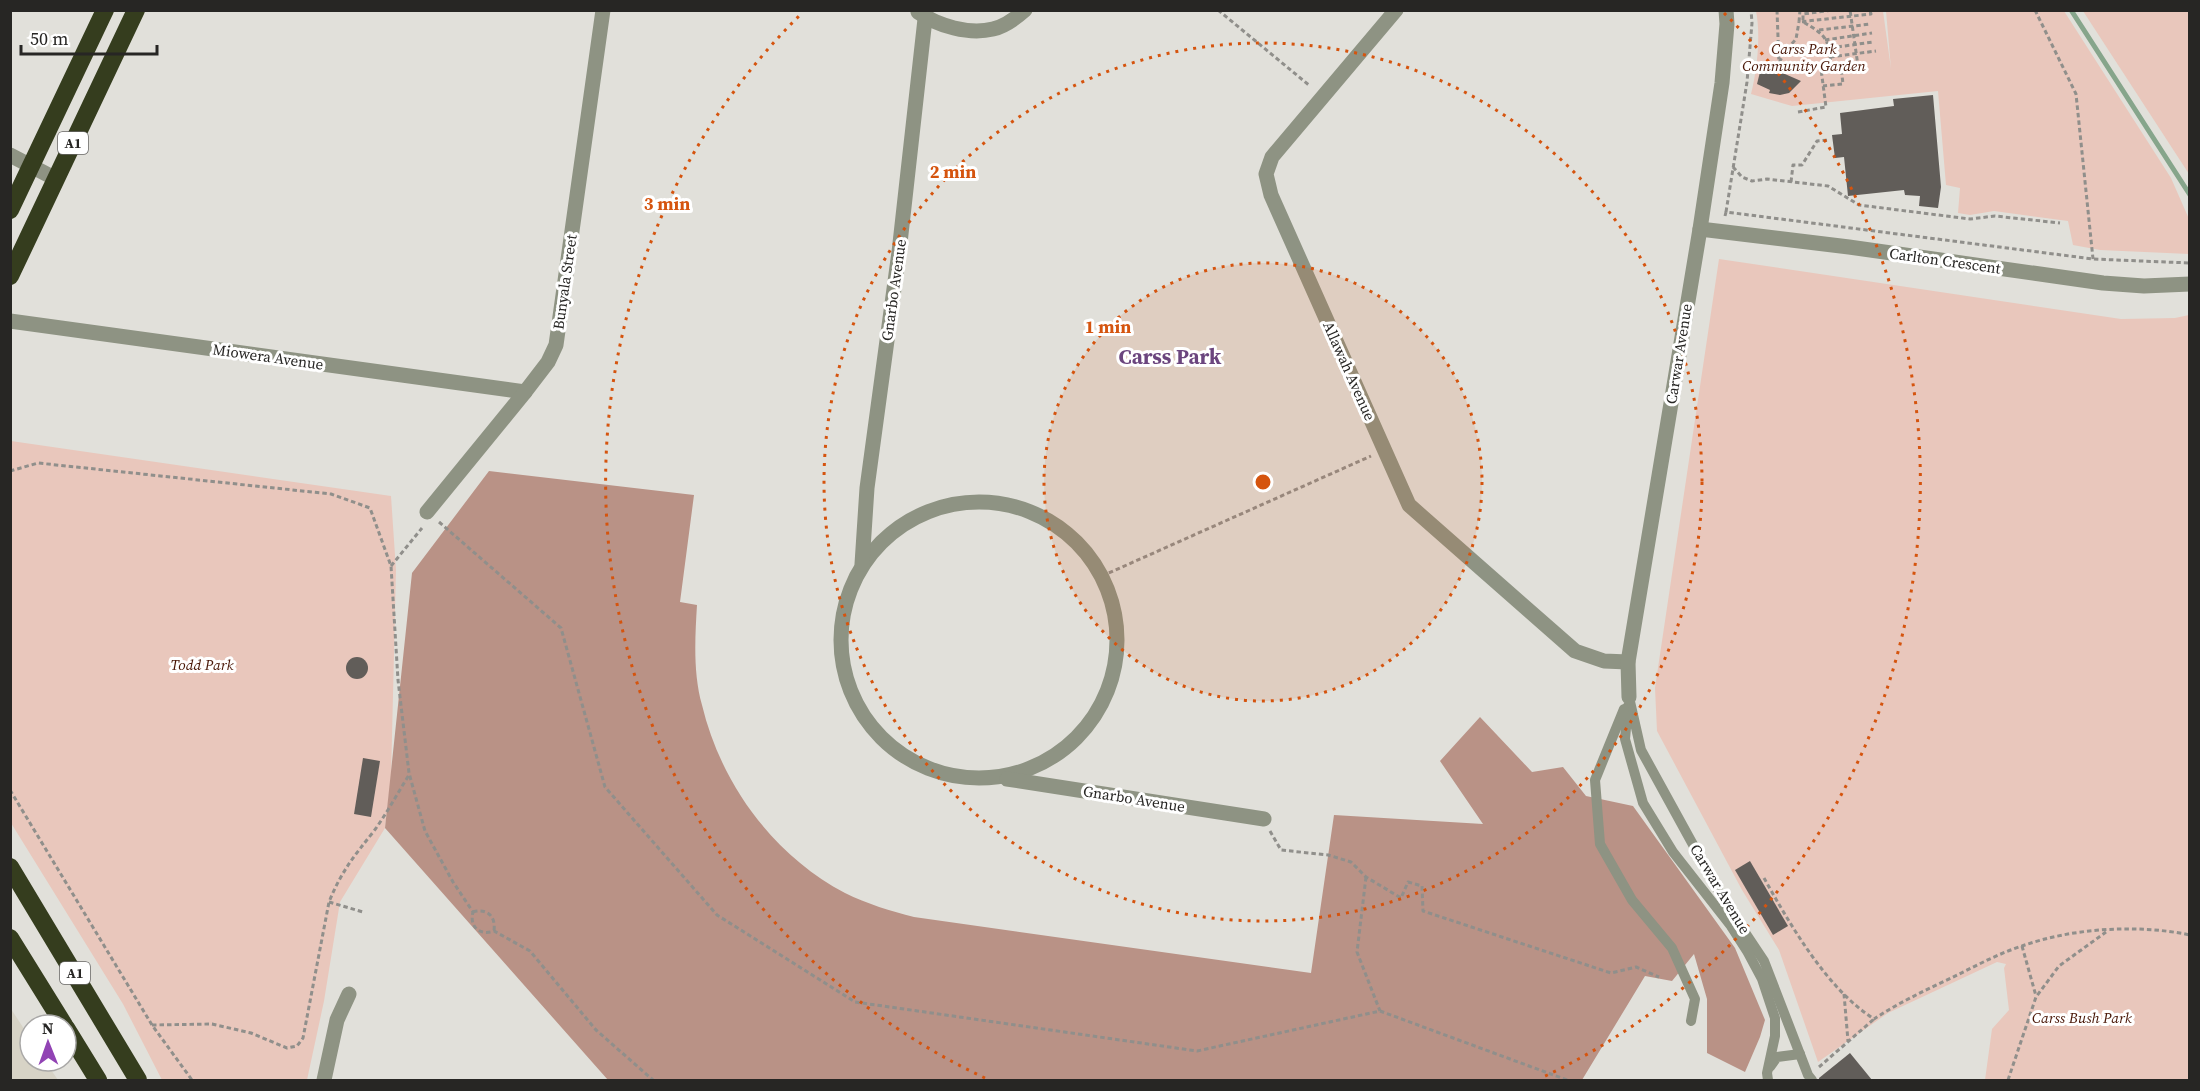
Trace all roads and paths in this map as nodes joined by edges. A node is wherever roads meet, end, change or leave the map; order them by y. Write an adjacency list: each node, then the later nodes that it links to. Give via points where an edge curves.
1 (105, 10): 40 (highway, A1)
2 (136, 10): 42 (highway, A1)
3 (603, 10): 54 (street, Bunyala Street, via 556,345)
4 (1025, 10): 16 (street, via 1010,22 978,31 960,30)
5 (1218, 10): 36 (path)
6 (1396, 10): 36 (street, Allawah Avenue)
7 (1726, 10): 48 (street, Carwar Avenue, via 1722,83)
8 (1750, 10): 41 (path, via 1747,82)
9 (1777, 10): 31 (path)
10 (1800, 10): 18 (path)
11 (1833, 10): 15 (path)
12 (1850, 10): 17 (path)
13 (1870, 10): 17 (path, via 1871,14)
14 (2035, 10): 49 (path, via 2076,94)
15 (1823, 11): 18 (path, via 1803,14)
16 (922, 13): 58 (street, Gnarbo Avenue, via 899,252 867,488)
17 (1851, 16): 18 (path); 20 (path)
18 (1801, 22): 21 (path); 31 (path, via 1796,39)
19 (1871, 24): 20 (path)
20 (1852, 27): 21 (path); 23 (path)
21 (1817, 30): 24 (path)
22 (1872, 33): 23 (path)
23 (1854, 35): 24 (path); 26 (path)
24 (1826, 40): 27 (path)
25 (1873, 42): 26 (path)
26 (1855, 45): 27 (path); 29 (path)
27 (1830, 48): 30 (path)
28 (1876, 51): 29 (path)
29 (1856, 54): 30 (path); 32 (path, via 1858,66)
30 (1830, 57): 33 (path)
31 (1779, 64): 34 (path)
32 (1841, 67): 33 (path); 35 (path, via 1843,84)
33 (1831, 68): 35 (path, via 1821,69)
34 (1776, 69)
35 (1823, 86): 37 (path, via 1826,107)
36 (1323, 96): 61 (street, Allawah Avenue, via 1272,157 1266,174 1271,195 1409,505 1575,651 1604,661)
37 (1798, 112)
38 (1829, 140): 43 (path, via 1817,141 1802,165 1793,165)
39 (10, 155): 40 (street)
40 (31, 167): 42 (street); 44 (highway, A1)
41 (1733, 167): 43 (path, via 1752,181); 45 (path)
42 (56, 179): 51 (highway, A1)
43 (1791, 182): 47 (path, via 1828,186 1859,205 1970,219 1995,216)
44 (10, 210)
45 (1726, 212): 46 (path); 49 (path)
46 (1724, 218)
47 (2060, 223)
48 (1700, 229): 52 (street, Carlton Crescent, via 2103,283); 61 (street, Carwar Avenue)
49 (2093, 260): 50 (path)
50 (2190, 262)
51 (10, 276)
52 (2190, 284)
53 (10, 321): 54 (street, Miowera Avenue)
54 (525, 392): 57 (street, Bunyala Street)
55 (1363, 460): 60 (path)
56 (10, 471): 59 (path, via 38,463 331,494 370,508)
57 (429, 513): 59 (path); 82 (path, via 561,628 605,787 709,907 855,1002 1197,1051)
58 (862, 564): 60 (street, Gnarbo Avenue, via 888,535 924,513 984,501 1027,510 1044,518 1077,541); 64 (street, Gnarbo Avenue, via 851,580 841,628 844,671 864,716 891,747 933,770)
59 (391, 566): 63 (path)
60 (1102, 576): 64 (street, Gnarbo Avenue, via 1116,619 1116,640 1111,679 1102,702 1067,748 1050,761)
61 (1628, 662): 62 (street, Carwar Avenue)
62 (1629, 697): 85 (lane, via 1595,780 1600,844 1632,900 1672,948 1695,999); 89 (lane, Carwar Avenue, via 1641,750 1724,901 1764,961); 91 (lane, Carwar Avenue, via 1625,739 1643,803 1673,852 1731,926 1762,979 1775,1018)
63 (409, 774): 70 (path, via 373,832 346,866); 72 (path, via 425,831)
64 (1004, 779): 66 (street, Gnarbo Avenue)
65 (10, 790): 86 (path)
66 (1264, 819): 68 (path, via 1281,850 1328,855 1351,862)
67 (10, 867): 93 (highway, A1)
68 (1366, 877): 78 (path, via 1401,898 1408,882 1422,886 1423,911 1611,973 1636,967); 82 (path, via 1357,952)
69 (1764, 878): 79 (path, via 1795,931)
70 (329, 902): 71 (path); 86 (path, via 303,1038 297,1046 287,1048 251,1033 212,1024)
71 (363, 912)
72 (473, 912): 73 (path, via 483,911 491,916); 73 (path, via 472,922 477,930)
73 (494, 930): 96 (path, via 530,951 596,1030)
74 (2107, 931): 75 (path, via 2167,930); 77 (path, via 2069,934); 81 (path, via 2059,966)
75 (2190, 935)
76 (10, 938): 83 (highway, A1)
77 (2022, 946): 81 (path); 84 (path, via 1893,1006)
78 (1659, 977)
79 (1844, 992): 84 (path); 87 (path)
80 (349, 994): 95 (street, via 337,1020)
81 (2036, 997): 99 (path)
82 (1380, 1011): 97 (path)
83 (57, 1013)
84 (1874, 1019): 87 (path)
85 (1691, 1021)
86 (153, 1025): 94 (path)
87 (1848, 1042): 90 (path)
88 (78, 1047): 92 (highway, A1)
89 (1800, 1054): 91 (lane, via 1777,1057); 98 (lane, Carwar Avenue)
90 (1818, 1068)
91 (1768, 1077)
92 (98, 1080)
93 (138, 1080)
94 (192, 1080)
95 (324, 1080)
96 (653, 1080)
97 (1567, 1080)
98 (1812, 1080)
99 (2008, 1080)

